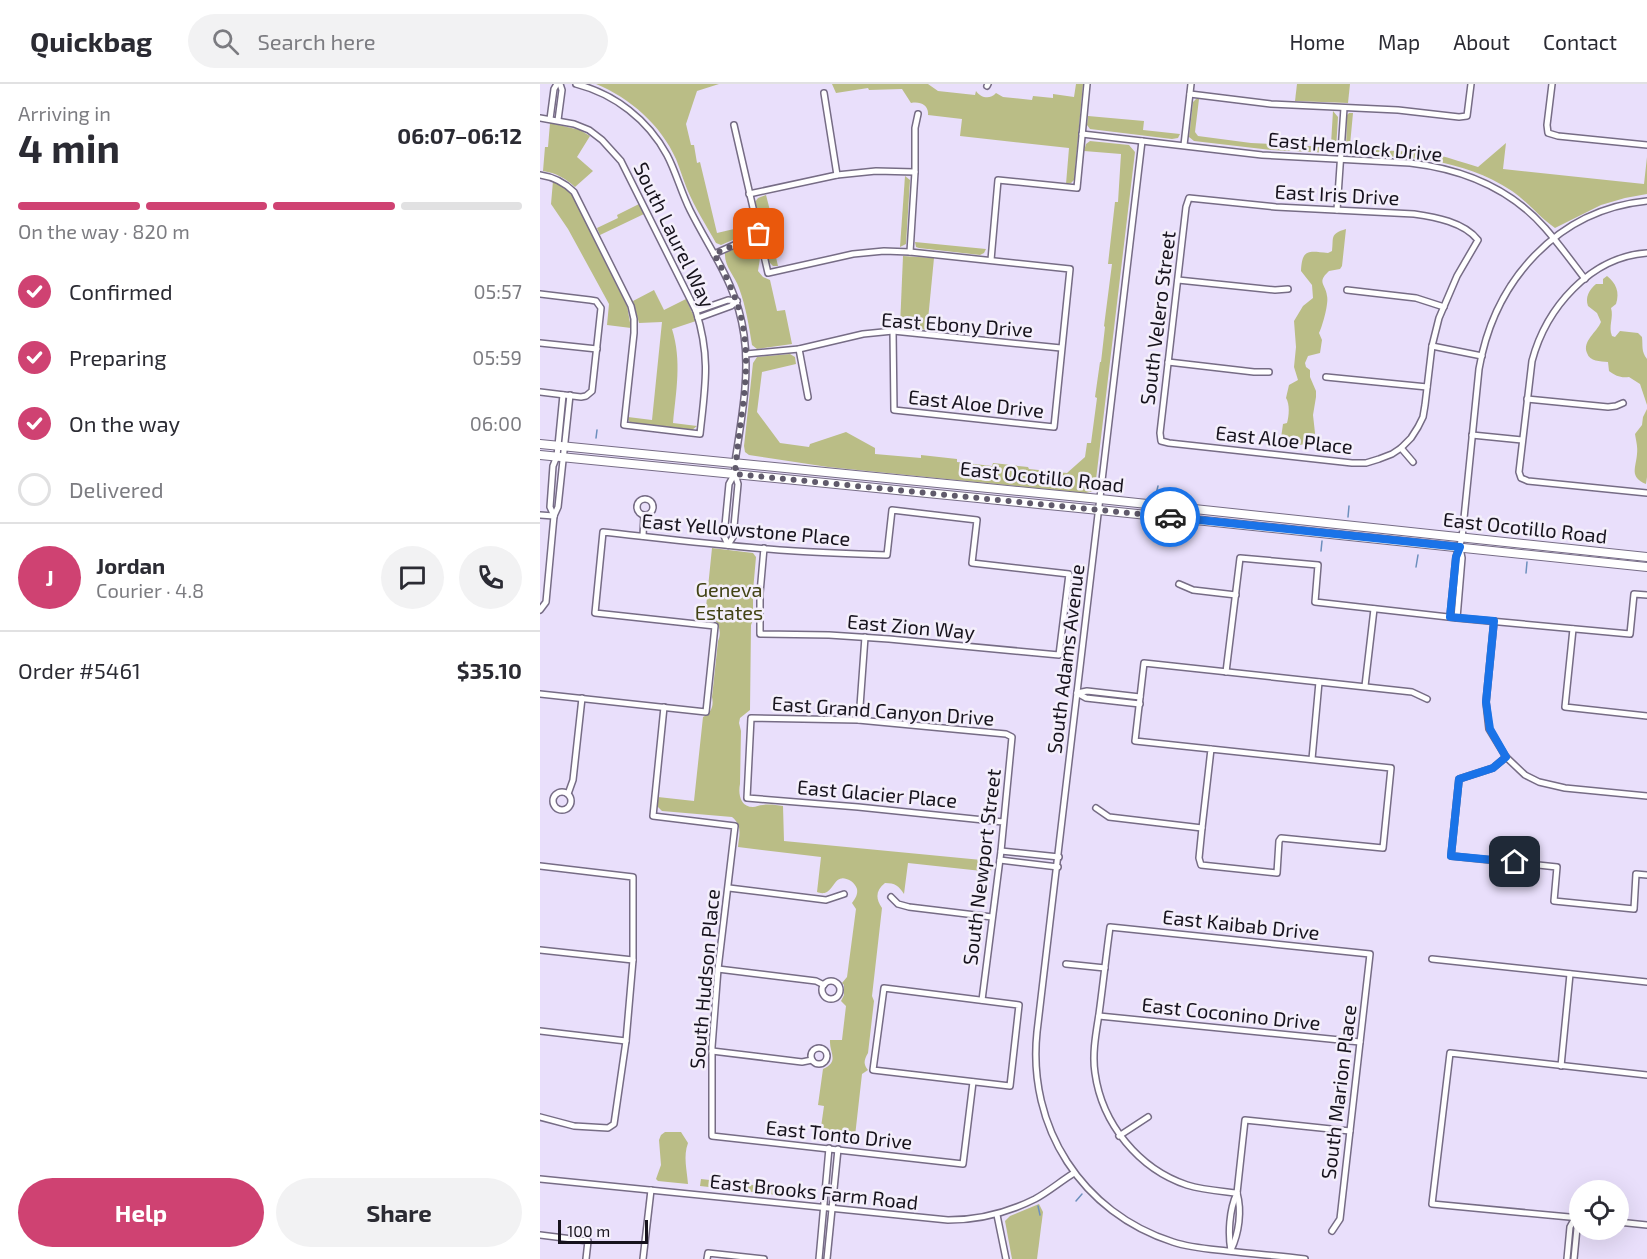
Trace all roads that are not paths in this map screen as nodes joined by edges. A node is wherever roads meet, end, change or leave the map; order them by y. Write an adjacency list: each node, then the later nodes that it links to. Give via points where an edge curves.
1 (558, 84): 12 (street); 13 (street, via 562,90)
2 (576, 84): 31 (street, via 619,102 644,122 668,156 689,209)
3 (1087, 84): 15 (street)
4 (1191, 84): 8 (street)
5 (1472, 84): 9 (street, via 1467,116)
6 (1552, 84): 18 (street, via 1548,133)
7 (824, 93): 22 (street)
8 (1190, 94): 9 (street); 17 (street)
9 (1344, 108): 19 (street)
10 (918, 114): 20 (street)
11 (540, 118): 12 (street)
12 (550, 119): 13 (street)
13 (558, 120): 40 (street, South Laurel Way, via 589,130 621,160)
14 (734, 125): 23 (street)
15 (1082, 134): 16 (street, East Hemlock Drive); 32 (street, via 1077,188 998,180)
16 (1142, 141): 17 (street, East Hemlock Drive); 72 (street, South Adams Avenue)
17 (1184, 145): 19 (street, East Hemlock Drive)
18 (1647, 145)
19 (1341, 160): 26 (street); 28 (street, East Hemlock Drive, via 1429,165 1470,176 1516,202)
20 (915, 172): 22 (street); 29 (street)
21 (540, 175): 40 (street, South Laurel Way, via 553,177 574,192 631,306 634,333 624,425 700,434 706,355)
22 (837, 175): 23 (street)
23 (749, 194): 27 (street)
24 (1189, 198): 26 (street, East Iris Drive); 34 (street, South Velero Street)
25 (1647, 201): 28 (street, via 1597,213)
26 (1337, 210): 39 (street, East Iris Drive, via 1433,217 1473,234 1478,240)
27 (759, 234): 29 (street, via 768,273 853,254); 31 (street)
28 (1554, 239): 33 (street, East Hemlock Drive); 48 (street, via 1525,266 1507,290 1489,328)
29 (910, 252): 32 (street)
30 (1647, 253): 33 (street, via 1616,260)
31 (714, 254): 38 (street)
32 (991, 260): 44 (street, via 1070,269)
33 (1585, 279): 56 (street, via 1557,306 1542,332 1532,360)
34 (1178, 280): 35 (street); 49 (street, South Velero Street)
35 (1288, 289)
36 (1347, 290): 39 (street, via 1416,298)
37 (540, 294): 45 (street, via 596,301 601,308)
38 (737, 301): 40 (street); 47 (street)
39 (1444, 306): 43 (street)
40 (697, 314)
41 (893, 331): 44 (street, East Ebony Drive); 44 (street, East Aloe Drive, via 894,410 1053,427); 46 (street, East Ebony Drive)
42 (540, 343): 45 (street)
43 (1432, 346): 48 (street); 52 (street)
44 (1061, 348)
45 (597, 349): 54 (street, via 592,391 586,396)
46 (799, 349): 47 (street, East Ebony Drive); 55 (street)
47 (746, 354): 66 (street)
48 (1482, 356): 58 (street)
49 (1168, 362): 50 (street); 60 (street, South Velero Street)
50 (1269, 372)
51 (1326, 377): 52 (street)
52 (1427, 387): 63 (street, via 1423,417)
53 (540, 392): 54 (street)
54 (567, 395): 62 (street)
55 (808, 397)
56 (1527, 399): 57 (street, via 1608,407); 59 (street)
57 (1623, 403)
58 (1472, 435): 59 (street); 78 (street)
59 (1522, 440): 71 (street, via 1519,472 1528,481)
60 (1161, 441): 63 (street, East Aloe Place, via 1352,463 1366,463)
61 (540, 444): 62 (main road, East Ocotillo Road)
62 (561, 446): 65 (street); 66 (main road, East Ocotillo Road)
63 (1401, 448): 67 (street)
64 (540, 455): 65 (main road, East Ocotillo Road)
65 (560, 457): 68 (main road, East Ocotillo Road); 69 (street, via 553,466); 70 (street)
66 (735, 462): 68 (street); 72 (main road, East Ocotillo Road)
67 (1413, 462)
68 (735, 474): 73 (main road, East Ocotillo Road); 79 (street, via 738,484 733,537)
69 (551, 487): 70 (street); 76 (street, via 550,507)
70 (560, 488): 76 (street)
71 (1647, 493)
72 (1100, 499): 73 (street, South Adams Avenue); 78 (main road, East Ocotillo Road)
73 (1099, 510): 80 (main road, East Ocotillo Road); 97 (street, South Adams Avenue)
74 (540, 515): 76 (street)
75 (644, 515): 77 (street)
76 (554, 516): 87 (street, via 546,602)
77 (643, 536): 79 (street, East Yellowstone Place); 103 (street, East Yellowstone Place, via 603,532 595,614 715,626 706,712)
78 (1462, 538): 80 (street); 82 (main road, East Ocotillo Road)
79 (728, 545): 81 (street, East Yellowstone Place)
80 (1460, 547): 83 (main road, East Ocotillo Road); 89 (street, via 1462,558)
81 (764, 549): 92 (street, East Zion Way, via 760,634); 93 (street, East Yellowstone Place, via 887,555 892,510 977,520 972,563 1069,574)
82 (1647, 557)
83 (1647, 567)
84 (1179, 584): 85 (street, via 1193,590)
85 (1236, 594): 88 (street, via 1240,558 1318,565 1315,602); 94 (street)
86 (1647, 596): 91 (street, via 1634,594 1630,634)
87 (541, 609)
88 (1374, 609): 89 (street); 96 (street)
89 (1453, 617): 90 (street)
90 (1494, 621): 91 (street); 108 (street, via 1486,702 1490,729)
91 (1574, 629): 104 (street, via 1565,707)
92 (865, 637): 93 (street, East Zion Way); 105 (street)
93 (1059, 656)
94 (1227, 672): 95 (street); 99 (street, via 1144,663)
95 (1319, 682): 96 (street); 109 (street)
96 (1365, 686): 101 (street, via 1412,692)
97 (1077, 693): 99 (street); 102 (street, via 1086,698); 117 (street, South Adams Avenue)
98 (540, 694): 100 (street)
99 (1140, 697): 102 (street)
100 (582, 698): 103 (street); 110 (street)
101 (1427, 699)
102 (1140, 704): 107 (street, via 1135,741)
103 (664, 707): 122 (street, South Hudson Place, via 653,816 735,826)
104 (1647, 716)
105 (859, 720): 106 (street, East Grand Canyon Drive); 112 (street, East Grand Canyon Drive, via 751,718)
106 (1012, 737): 114 (street, South Newport Street)
107 (1211, 749): 109 (street); 115 (street)
108 (1506, 757): 111 (street, via 1539,782); 121 (street, via 1493,768 1459,779 1451,856 1557,867 1554,901 1634,909 1636,874)
109 (1312, 759): 115 (street, via 1391,768 1383,848 1281,838 1277,873 1201,865)
110 (568, 794)
111 (1647, 796)
112 (747, 798): 114 (street, East Glacier Place)
113 (1096, 808): 115 (street, via 1109,817)
114 (1003, 822): 116 (street, South Newport Street)
115 (1202, 828)
116 (1001, 851): 117 (street); 118 (street, South Newport Street)
117 (1059, 857): 120 (street, South Adams Avenue)
118 (1000, 860): 120 (street); 125 (street, South Newport Street)
119 (540, 866): 129 (street, via 633,877)
120 (1058, 867): 153 (street, South Adams Avenue, via 1036,1069 1047,1122)
121 (1647, 875)
122 (729, 888): 123 (street, via 826,900); 132 (street, South Hudson Place)
123 (844, 894)
124 (891, 897): 125 (street, via 909,907)
125 (992, 917): 136 (street, South Newport Street)
126 (540, 950): 129 (street)
127 (1370, 954): 131 (street, East Kaibab Drive, via 1110,927); 140 (street, South Marion Place)
128 (1432, 959): 133 (street)
129 (633, 960): 139 (street)
130 (1066, 964): 131 (street)
131 (1105, 968): 137 (street)
132 (718, 969): 135 (street); 141 (street, South Hudson Place)
133 (1570, 974): 134 (street); 143 (street)
134 (1647, 982)
135 (824, 985)
136 (982, 1000): 145 (street, via 1019,1005 1010,1086); 145 (street, via 884,988 873,1070)
137 (1099, 1016): 140 (street, East Coconino Drive); 150 (street, via 1095,1073 1103,1105)
138 (540, 1031): 139 (street)
139 (626, 1041): 146 (street, via 614,1124 608,1128 574,1126)
140 (1360, 1042): 148 (street, South Marion Place)
141 (712, 1051): 142 (street); 149 (street, South Hudson Place)
142 (812, 1060)
143 (1561, 1065): 144 (street); 160 (street, via 1450,1053 1432,1204)
144 (1647, 1075)
145 (974, 1082): 152 (street, East Tonto Drive, via 963,1164)
146 (540, 1117)
147 (1148, 1117): 150 (street)
148 (1350, 1131): 156 (street, via 1245,1120); 165 (street, South Marion Place, via 1340,1219)
149 (712, 1136): 151 (street, East Tonto Drive)
150 (1119, 1136): 156 (street, via 1162,1174 1185,1185)
151 (829, 1148): 152 (street, East Tonto Drive); 157 (street)
152 (838, 1149): 158 (street)
153 (1074, 1173): 159 (street, East Brooks Farm Road, via 1035,1199); 169 (street, South Adams Avenue, via 1103,1203 1139,1228 1189,1246)
154 (540, 1179): 155 (street, East Brooks Farm Road)
155 (651, 1190): 157 (street, East Brooks Farm Road); 174 (street)
156 (1237, 1193): 161 (street); 163 (street)
157 (824, 1208): 158 (street, East Brooks Farm Road); 176 (street)
158 (832, 1209): 159 (street, East Brooks Farm Road, via 940,1220); 177 (street)
159 (997, 1215): 178 (street)
160 (1569, 1217)
161 (1230, 1223): 163 (street); 169 (street)
162 (1629, 1223): 164 (street)
163 (1238, 1224): 169 (street)
164 (1647, 1225)
165 (1332, 1231)
166 (540, 1235): 173 (street, via 588,1241)
167 (1569, 1239): 170 (street)
168 (1576, 1240): 171 (street)
169 (1231, 1251): 179 (street, South Adams Avenue)
170 (1568, 1251): 171 (street); 180 (street)
171 (1575, 1251): 181 (street)
172 (707, 1256): 175 (street)
173 (586, 1259)
174 (643, 1259)
175 (764, 1259)
176 (819, 1259)
177 (827, 1259)
178 (1006, 1259)
179 (1305, 1259)
180 (1567, 1259)
181 (1574, 1259)

